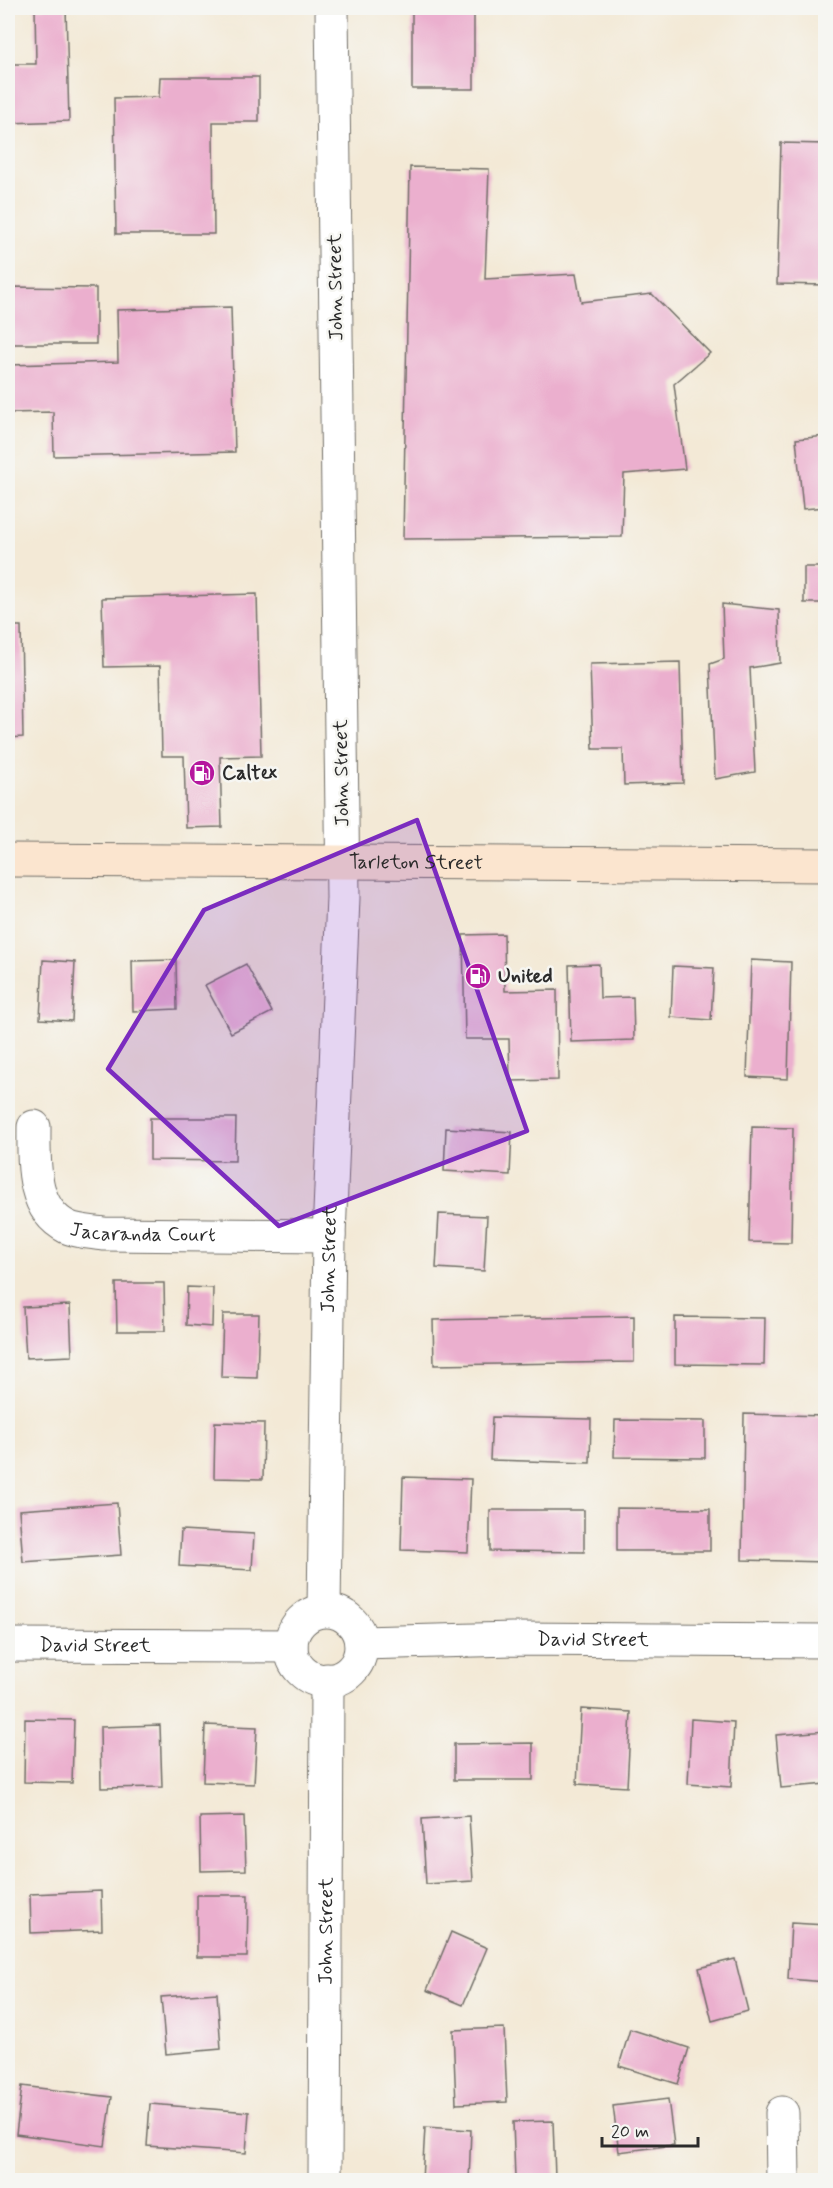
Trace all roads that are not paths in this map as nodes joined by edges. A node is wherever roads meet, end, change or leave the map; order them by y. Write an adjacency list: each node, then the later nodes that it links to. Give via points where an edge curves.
1 (332, 8): 3 (street, John Street)
2 (8, 860): 3 (main road, Tarleton Street)
3 (343, 862): 4 (main road, Tarleton Street); 6 (street, John Street)
4 (825, 865)
5 (34, 1127): 6 (street, Jacaranda Court, via 35,1166 43,1204 50,1215 69,1228 104,1234)
6 (329, 1236): 7 (street, John Street)
7 (324, 1611): 9 (street, via 335,1612 353,1623); 11 (street, via 301,1622)
8 (825, 1641): 9 (street, David Street, via 513,1640)
9 (361, 1644): 12 (street, via 360,1655 348,1673)
10 (8, 1646): 11 (street, David Street)
11 (291, 1646): 12 (street, via 293,1657 306,1674)
12 (327, 1680): 14 (street, John Street)
13 (782, 2113): 15 (street)
14 (325, 2181)
15 (783, 2181)

